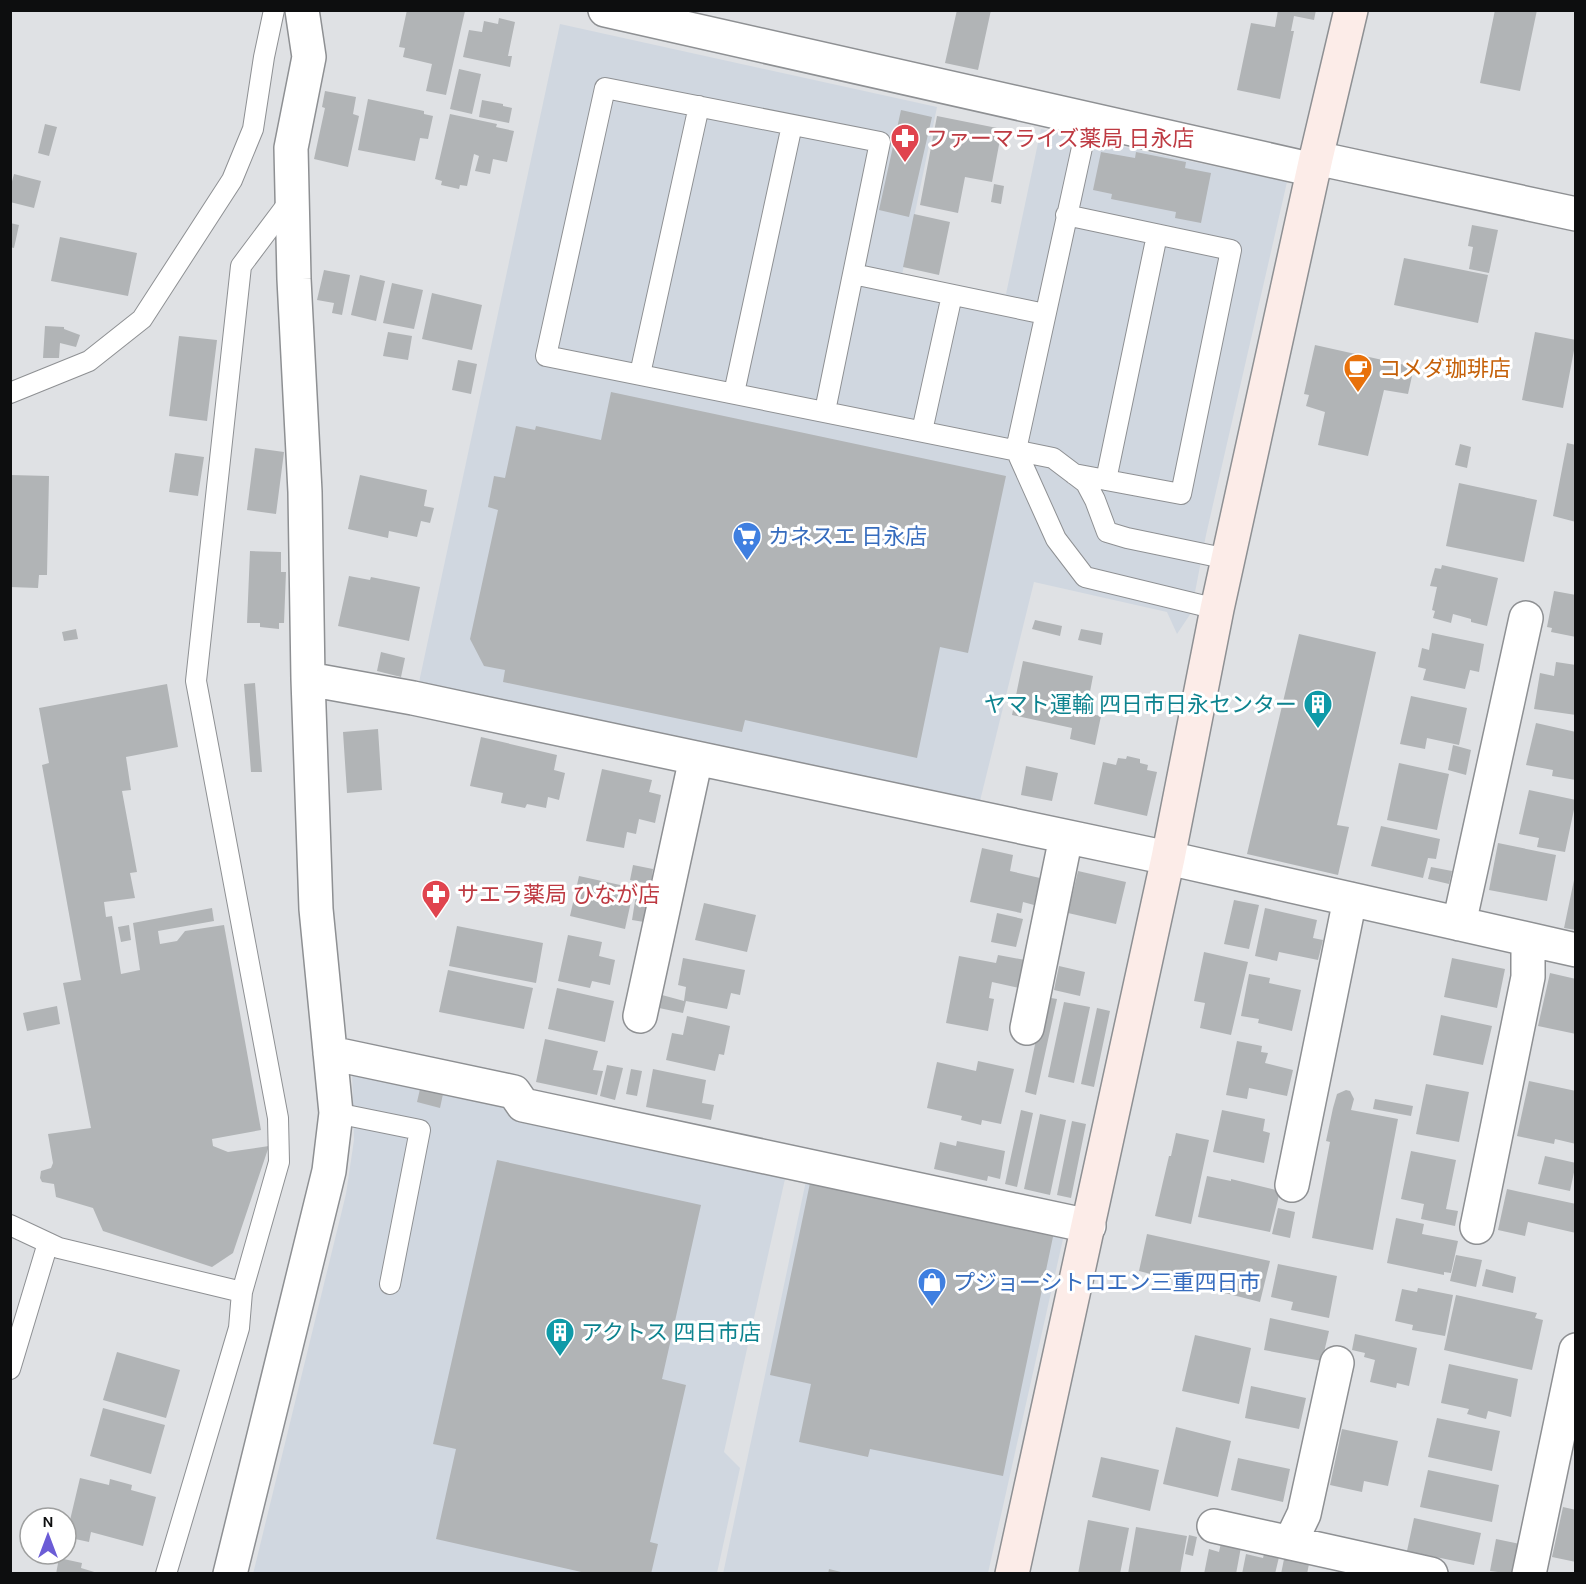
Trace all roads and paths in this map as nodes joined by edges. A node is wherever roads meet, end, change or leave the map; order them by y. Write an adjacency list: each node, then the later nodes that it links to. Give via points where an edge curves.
1 (274, 10): 17 (lane, via 253,129 232,180 142,319 89,361)
2 (302, 10): 9 (street, via 309,57 291,148)
3 (605, 10): 6 (street)
4 (1351, 10): 8 (street)
5 (699, 106): 7 (lane); 16 (lane); 16 (lane, via 605,88 546,356)
6 (1088, 120): 8 (street); 11 (lane)
7 (792, 125): 13 (lane, via 880,142); 18 (lane)
8 (1315, 164): 10 (street); 24 (street)
9 (292, 198): 27 (street, via 305,492); 45 (lane, via 241,266 196,681 278,1118 279,1162)
10 (1575, 214)
11 (1066, 215): 12 (lane); 15 (lane)
12 (1157, 235): 23 (lane); 23 (lane, via 1231,250 1180,494)
13 (853, 274): 14 (lane); 19 (lane)
14 (952, 294): 15 (lane); 20 (lane)
15 (1045, 314): 21 (lane)
16 (640, 374): 18 (lane)
17 (10, 393)
18 (734, 393): 19 (lane)
19 (825, 411): 20 (lane)
20 (922, 431): 21 (lane)
21 (1016, 450): 22 (lane, via 1053,458); 25 (lane, via 1056,539 1085,577)
22 (1074, 474): 23 (lane); 24 (lane, via 1086,483 1107,532)
23 (1106, 480)
24 (1228, 559): 25 (street)
25 (1217, 609): 30 (street)
26 (1526, 618): 32 (street)
27 (308, 679): 28 (street); 37 (street, via 316,909)
28 (696, 758): 29 (street); 35 (street)
29 (1066, 837): 30 (street); 36 (street)
30 (1168, 858): 31 (street); 41 (street)
31 (1350, 899): 32 (street); 39 (street)
32 (1460, 924): 33 (street)
33 (1528, 940): 34 (street); 42 (street, via 1528,977)
34 (1575, 950)
35 (640, 1016)
36 (1027, 1028)
37 (330, 1053): 38 (street); 41 (street, via 514,1092 523,1105)
38 (336, 1113): 44 (lane, via 420,1130); 52 (street, via 329,1171)
39 (1293, 1185)
40 (10, 1225): 43 (lane)
41 (1089, 1226): 53 (street)
42 (1477, 1227)
43 (48, 1243): 45 (lane); 48 (lane)
44 (390, 1284)
45 (242, 1292): 51 (lane, via 239,1328)
46 (1575, 1350): 55 (street)
47 (1336, 1363): 50 (street, via 1304,1514)
48 (10, 1370)
49 (1214, 1526): 50 (street)
50 (1290, 1543): 54 (street)
51 (166, 1574)
52 (230, 1574)
53 (1012, 1574)
54 (1431, 1574)
55 (1529, 1574)

